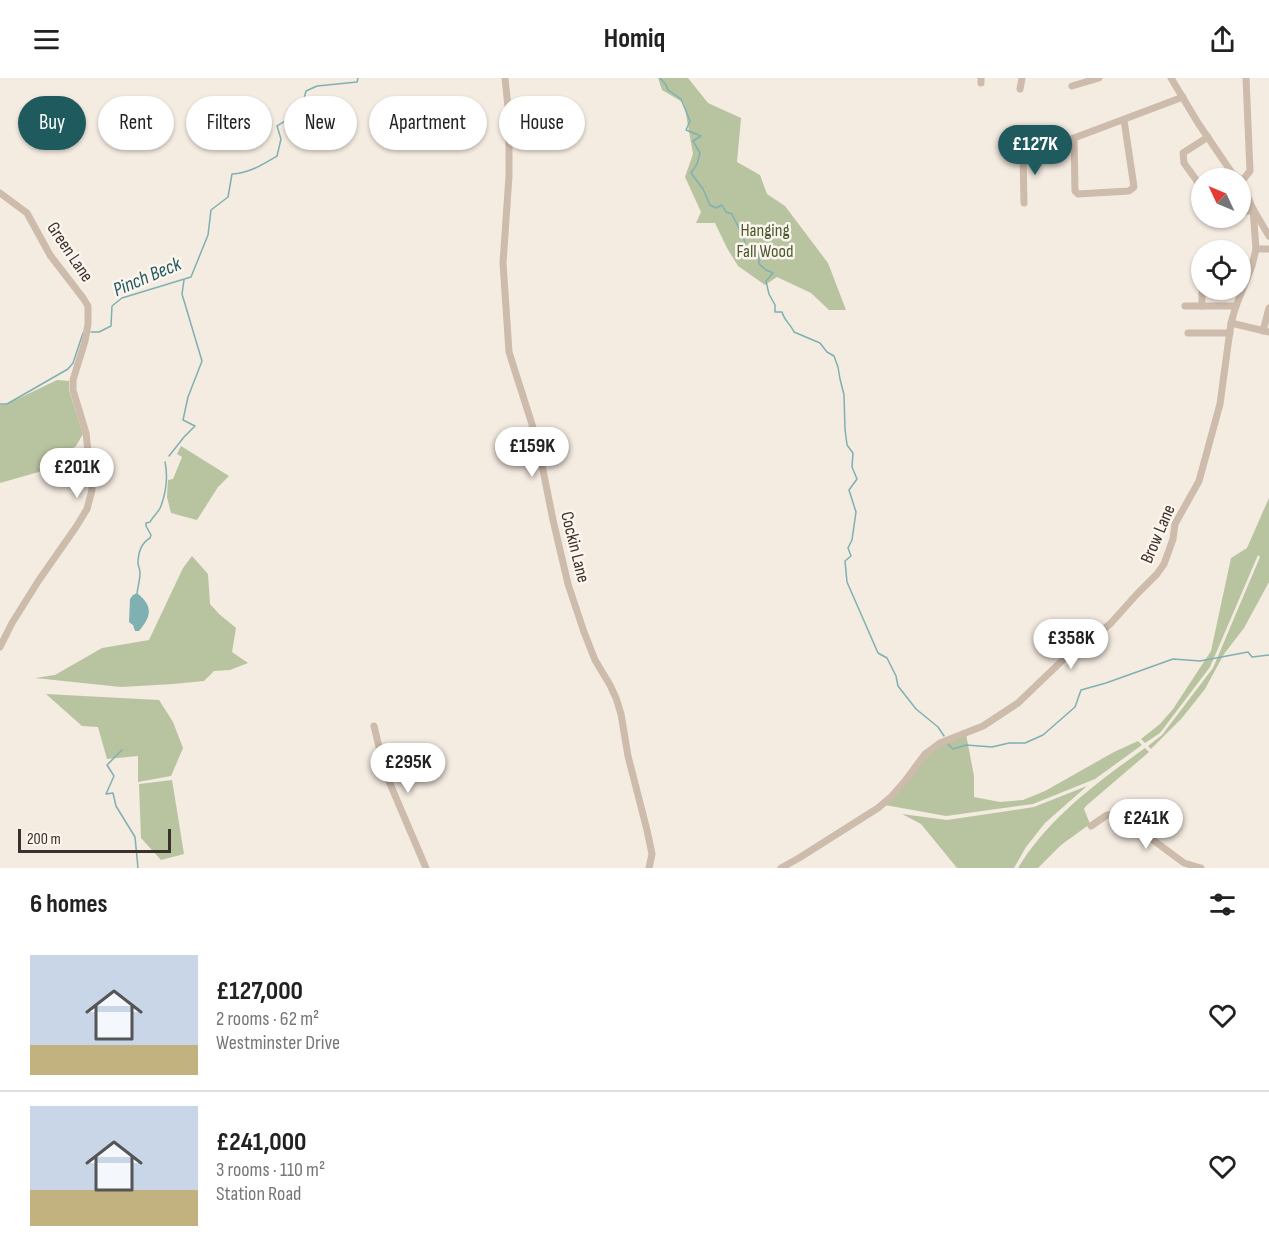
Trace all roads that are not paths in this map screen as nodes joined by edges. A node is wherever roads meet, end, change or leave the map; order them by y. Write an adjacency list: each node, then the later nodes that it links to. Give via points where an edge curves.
1 (1022, 78): 7 (street)
2 (1099, 78): 6 (street)
3 (1171, 78): 8 (street)
4 (1246, 78): 13 (street)
5 (507, 79): 35 (street, Cockin Lane, via 509,176 503,263 509,352 537,440 568,584 595,660 621,714 650,842)
6 (1072, 86)
7 (1020, 90)
8 (1183, 97): 9 (street); 10 (street)
9 (1124, 120): 11 (street); 11 (street, via 1134,187 1129,192 1078,194)
10 (1208, 137): 12 (street); 14 (street, via 1183,153)
11 (1074, 138): 16 (street, via 1023,156)
12 (1229, 168)
13 (1250, 168)
14 (1191, 173)
15 (0, 193): 31 (street, Green Lane, via 27,213 50,255 88,306 85,341 72,390 86,433 92,490 87,509)
16 (1024, 202)
17 (1251, 205): 18 (street)
18 (1253, 209): 19 (street); 20 (street)
19 (1269, 236)
20 (1256, 249): 21 (street); 25 (street, Brow Lane)
21 (1269, 249)
22 (1202, 300): 24 (street)
23 (1185, 306): 24 (street)
24 (1202, 306): 25 (street)
25 (1236, 306): 27 (street, Brow Lane)
26 (1269, 308): 28 (street)
27 (1232, 323): 28 (street); 30 (street, Brow Lane)
28 (1266, 331)
29 (1188, 333): 30 (street)
30 (1230, 333): 36 (street, Brow Lane, via 1221,404 1199,481 1175,524 1164,564 1157,574 1111,623 1067,656 1018,703 983,726 939,743 878,808)
31 (0, 647)
32 (374, 726): 34 (street, via 385,772)
33 (1091, 826): 37 (street, via 1107,815 1120,813 1131,817 1184,863)
34 (426, 868)
35 (649, 868)
36 (781, 868)
37 (1201, 868)

